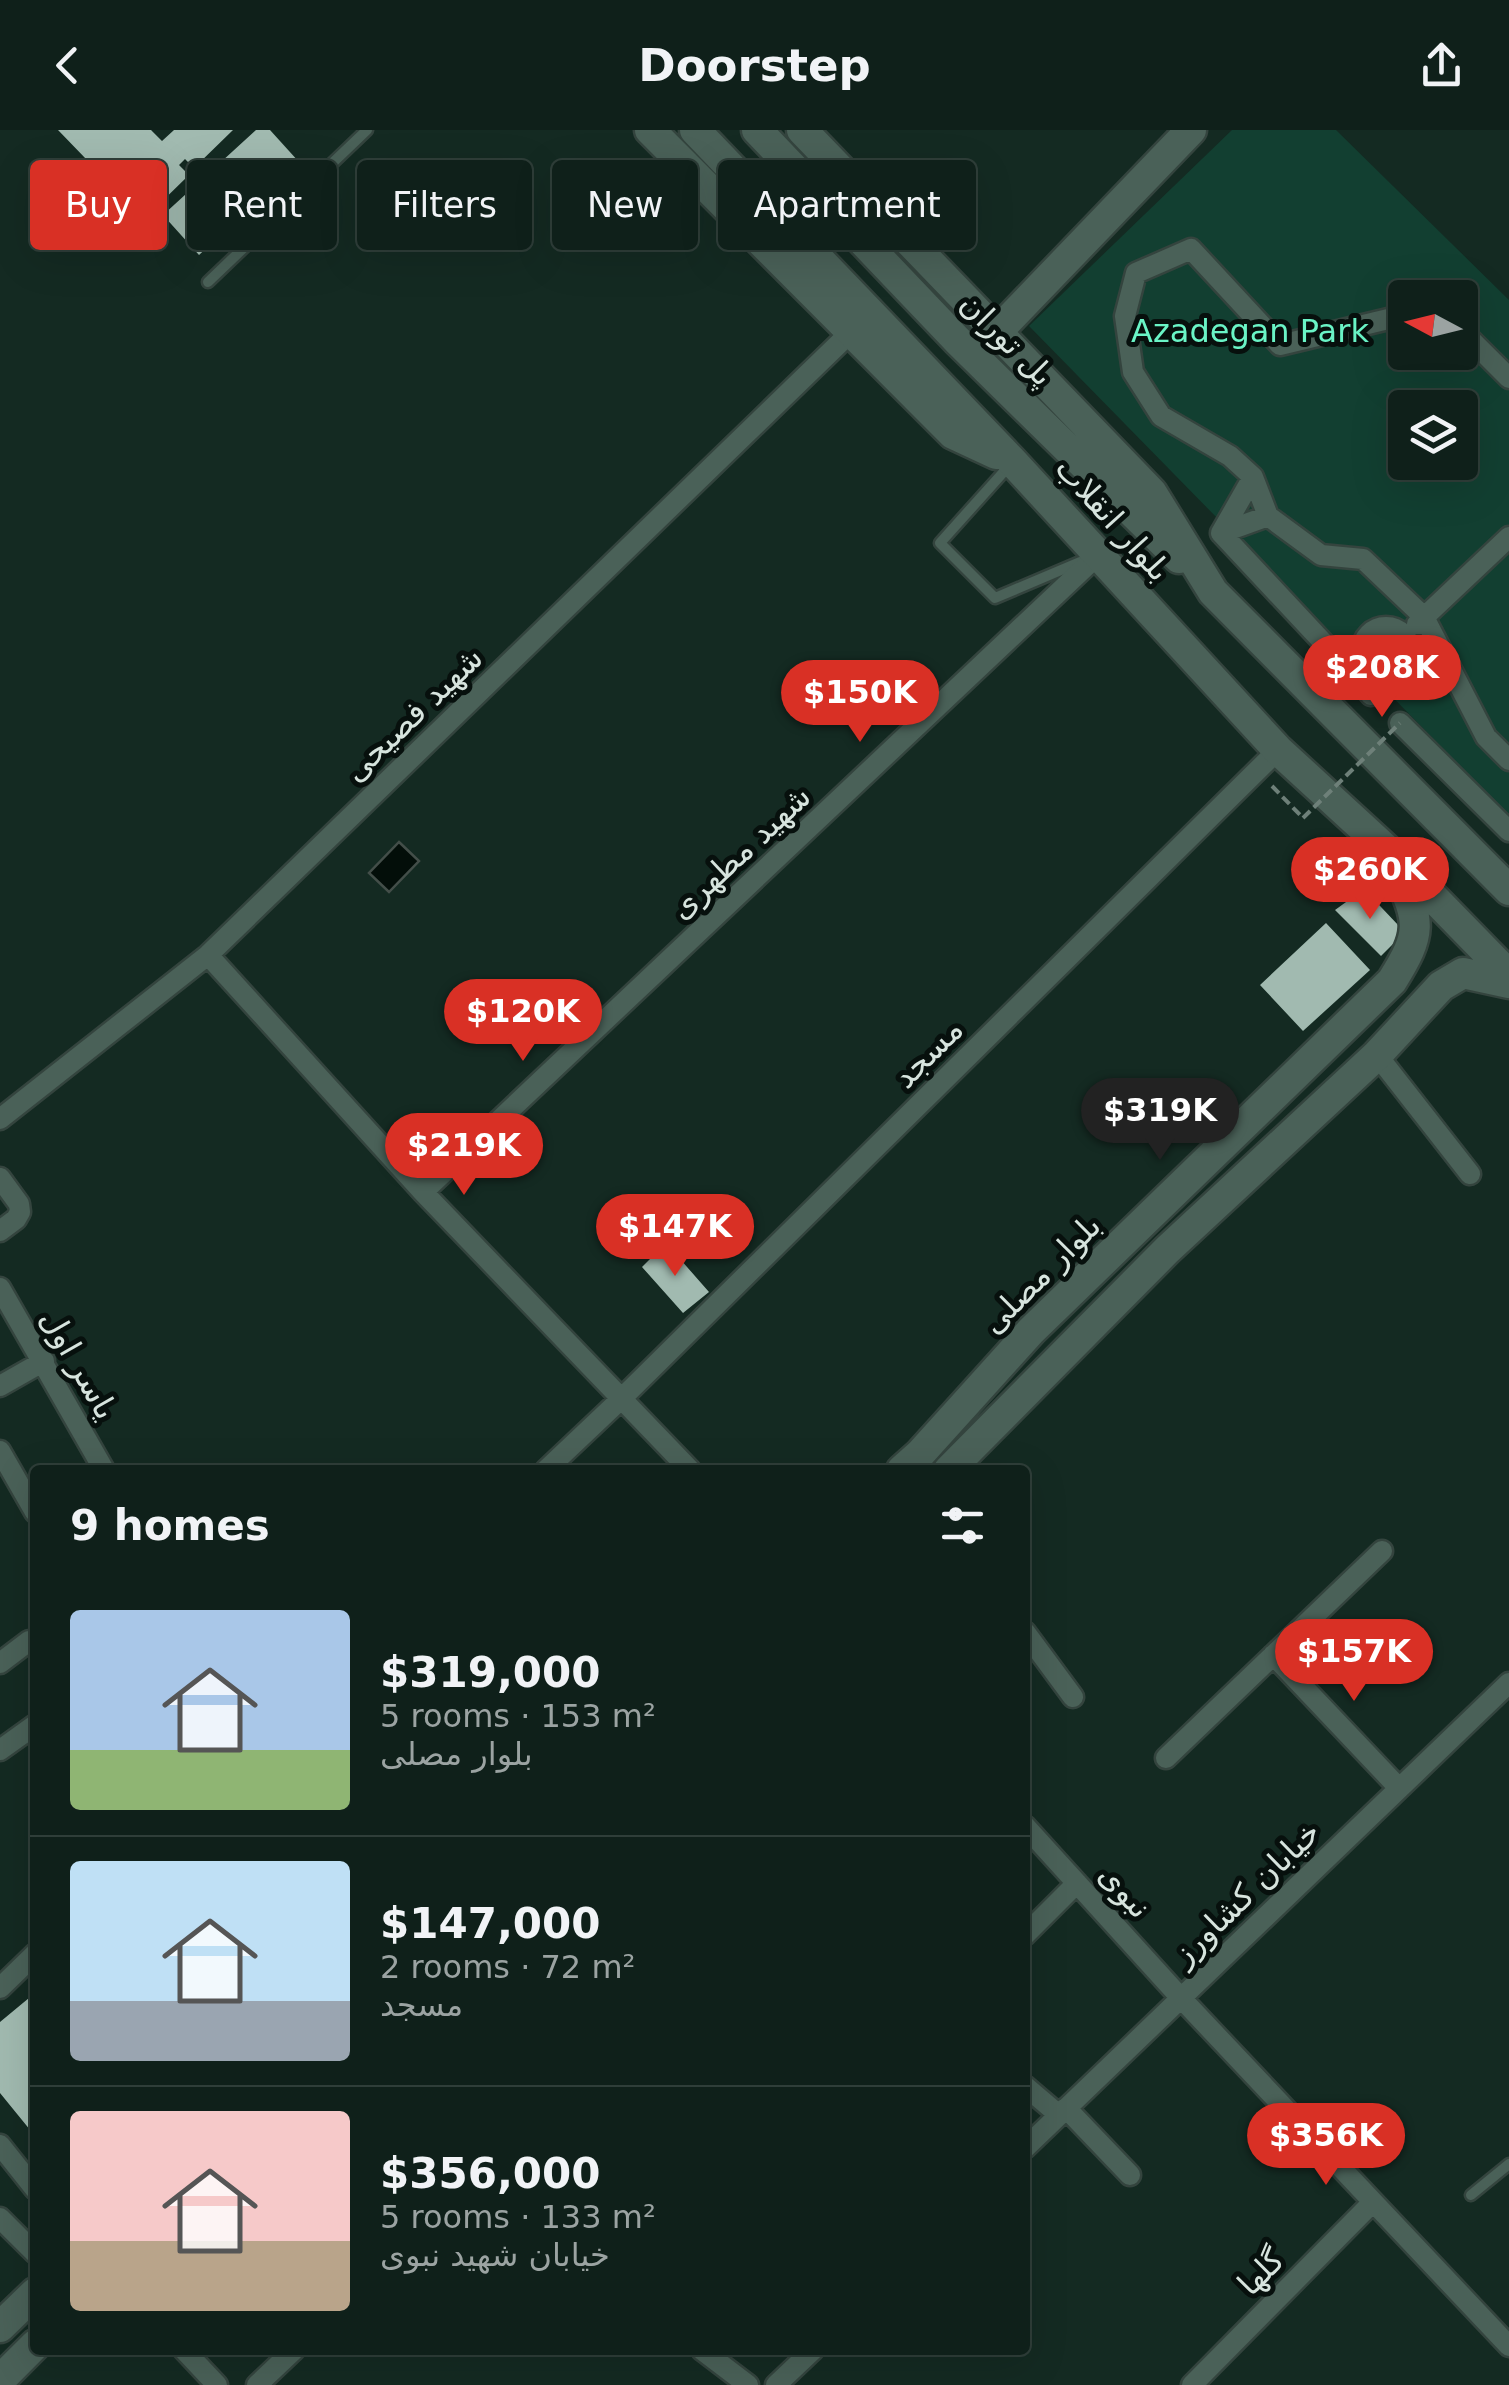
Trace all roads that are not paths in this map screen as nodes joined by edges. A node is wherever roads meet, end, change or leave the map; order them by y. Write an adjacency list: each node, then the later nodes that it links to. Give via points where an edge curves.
1 (368, 130): 7 (lane)
2 (650, 130): 9 (main road, بلوار انقلاب)
3 (694, 130): 13 (main road)
4 (757, 130): 19 (main road, پل توران, via 957,340)
5 (802, 130): 10 (main road, بلوار انقلاب)
6 (1191, 130): 10 (main road)
7 (208, 282)
8 (1388, 320): 14 (street, via 1280,345 1192,250 1136,274 1124,316 1133,372 1161,416 1230,456)
9 (850, 332): 13 (main road, بلوار انقلاب, via 953,434); 30 (street, شهید فصیحی)
10 (996, 333): 19 (main road, بلوار انقلاب, via 1152,492)
11 (1478, 347): 12 (street)
12 (1509, 378)
13 (1012, 461): 18 (main road, بلوار انقلاب); 18 (lane, via 940,543 995,598)
14 (1253, 478): 15 (street); 16 (street)
15 (1268, 516): 16 (street); 20 (street, via 1322,555 1363,559)
16 (1221, 532): 22 (street)
17 (1509, 537): 20 (street)
18 (1098, 555): 25 (main road, بلوار انقلاب); 37 (street, شهید مطهری)
19 (1213, 592): 29 (main road, بلوار انقلاب)
20 (1424, 616): 21 (street); 26 (street, via 1486,736)
21 (1404, 636): 22 (street, via 1392,627 1377,628); 22 (street, via 1409,658 1399,671 1384,675)
22 (1355, 663): 23 (street)
23 (1371, 695)
24 (1400, 722): 27 (street)
25 (1278, 750): 28 (main road, بلوار انقلاب); 42 (street, مسجد)
26 (1509, 760)
27 (1509, 831)
28 (1388, 851): 31 (main road, بلوار انقلاب); 47 (main road, بلوار مصلی, via 1414,908 1414,938 1392,980 1030,1331)
29 (1509, 890)
30 (208, 955): 34 (street, شهید فصیحی); 37 (street)
31 (1509, 975)
32 (1509, 983): 33 (main road, via 1462,973 1441,986)
33 (1377, 1055): 35 (street); 48 (main road, via 1167,1250)
34 (0, 1119)
35 (1470, 1174)
36 (0, 1178): 38 (street, via 20,1212)
37 (424, 1192): 42 (street)
38 (0, 1231)
39 (0, 1288): 40 (street, یاسر اول)
40 (44, 1361): 41 (street); 44 (street, یاسر اول)
41 (0, 1386)
42 (621, 1399): 45 (street, مسجد); 46 (street)
43 (0, 1451): 49 (street)
44 (101, 1465)
45 (551, 1465)
46 (685, 1465)
47 (908, 1465)
48 (954, 1465)
49 (30, 1503)
50 (1382, 1551): 53 (street)
51 (1030, 1639): 56 (street)
52 (29, 1641): 54 (street)
53 (1273, 1655): 59 (street); 60 (street)
54 (0, 1662)
55 (1509, 1683): 60 (street, خیابان کشاورز)
56 (1073, 1697)
57 (30, 1729): 58 (street)
58 (0, 1750)
59 (1166, 1758)
60 (1399, 1788): 66 (street, خیابان کشاورز)
61 (1030, 1832): 62 (street, نبوی)
62 (1076, 1883): 63 (street); 66 (street, نبوی)
63 (1030, 1930)
64 (30, 1959): 65 (street)
65 (0, 1988)
66 (1180, 1997): 68 (street, خیابان کشاورز); 75 (street, نبوی)
67 (1030, 2089): 68 (street)
68 (1063, 2111): 69 (street, خیابان کشاورز); 72 (street)
69 (1030, 2143)
70 (0, 2144): 73 (street)
71 (1509, 2164): 74 (lane)
72 (1130, 2175)
73 (30, 2183)
74 (1471, 2195)
75 (1374, 2202): 80 (street, نبوی); 91 (street, گلها)
76 (0, 2218): 77 (street)
77 (30, 2248)
78 (30, 2299): 79 (main road)
79 (0, 2327)
80 (1509, 2346)
81 (30, 2350): 86 (main road)
82 (189, 2355): 87 (street)
83 (289, 2355): 88 (street)
84 (709, 2355): 89 (street)
85 (808, 2355): 90 (street)
86 (0, 2380)
87 (217, 2385)
88 (257, 2385)
89 (748, 2385)
90 (776, 2385)
91 (1192, 2385)

